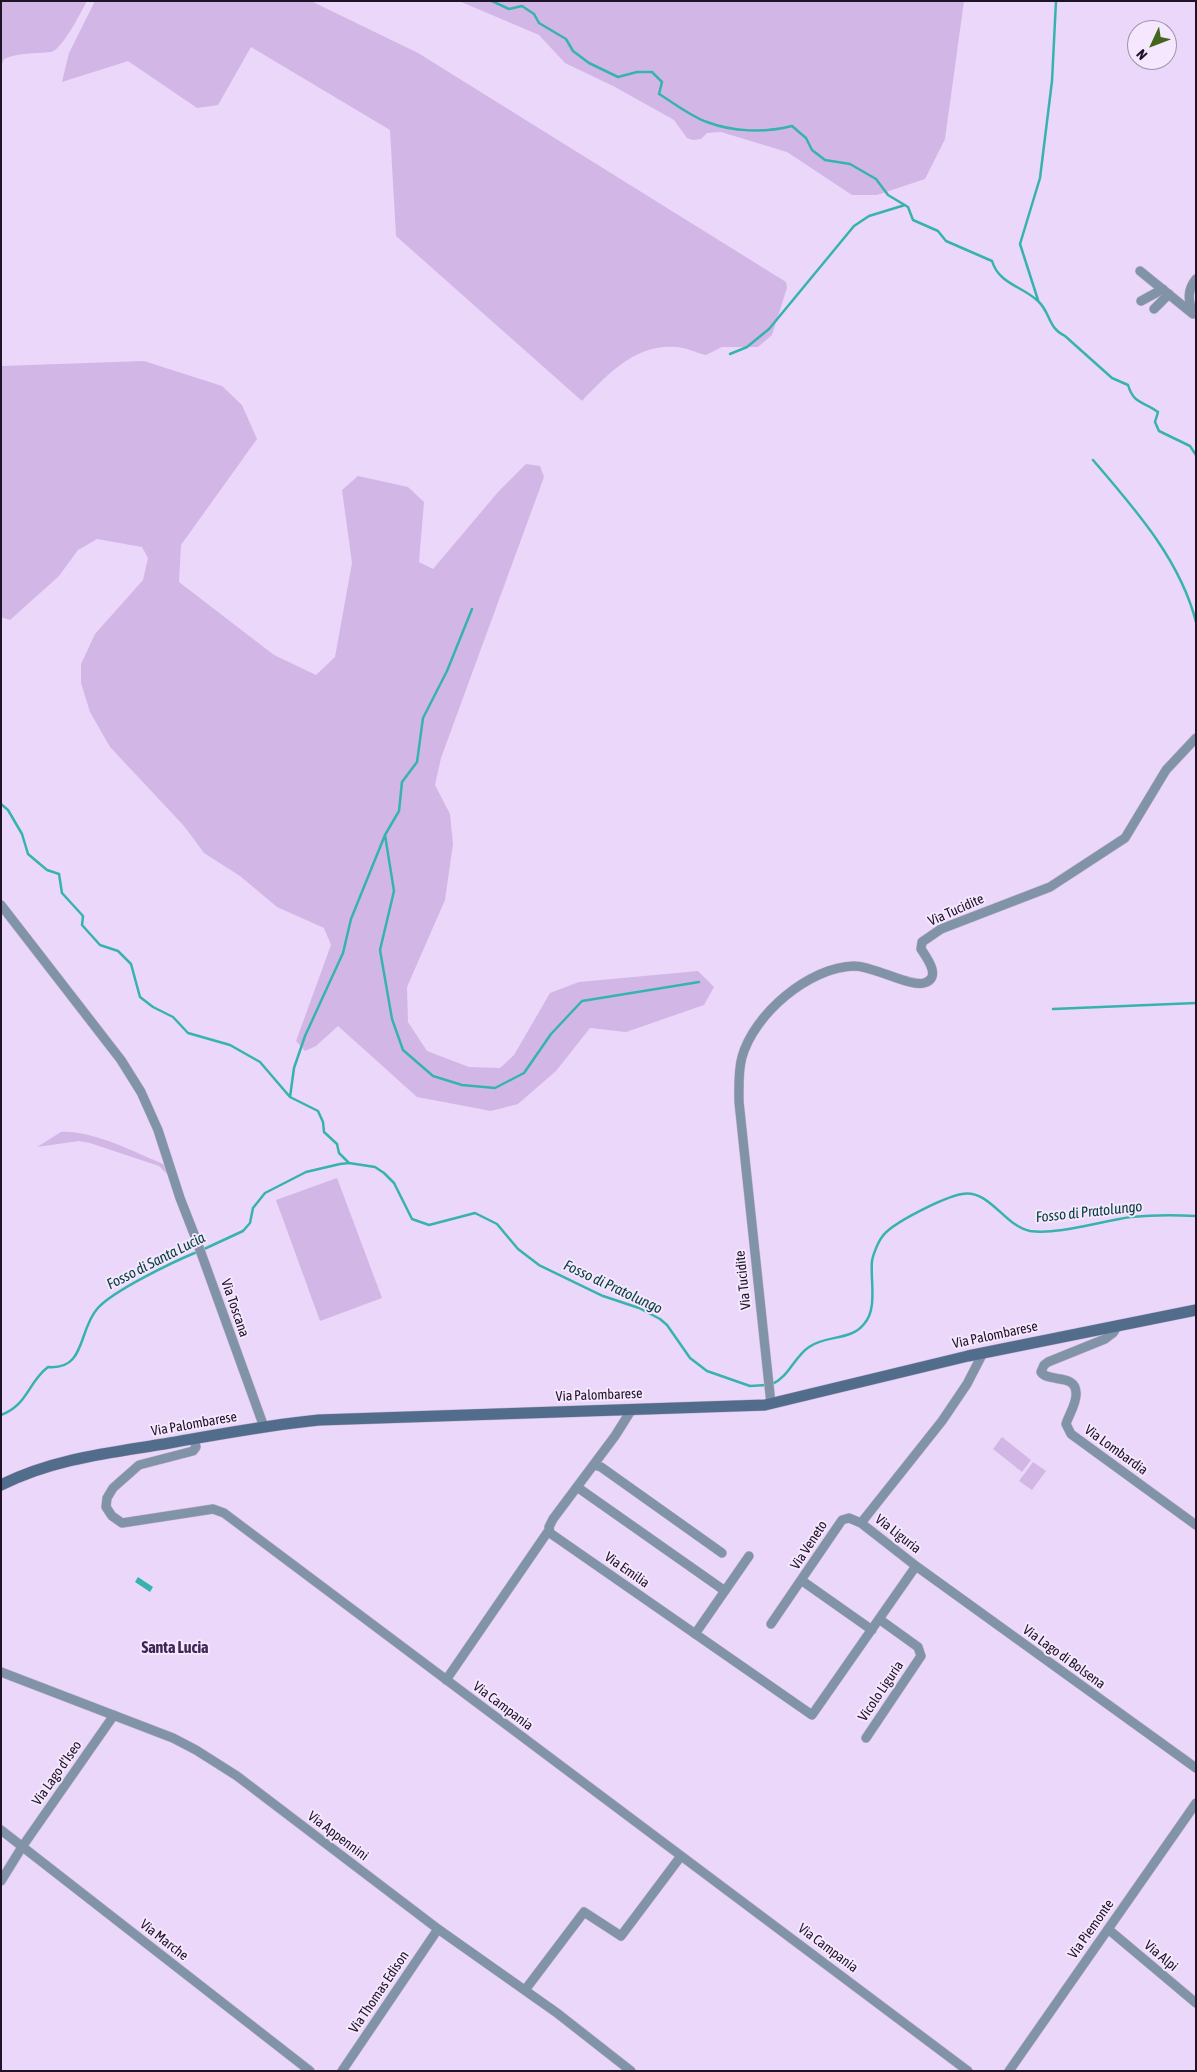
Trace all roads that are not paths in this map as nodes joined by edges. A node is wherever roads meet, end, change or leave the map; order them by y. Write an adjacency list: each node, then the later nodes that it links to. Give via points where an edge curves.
1 (1140, 271): 3 (street)
2 (1196, 279): 6 (street, via 1190,286 1188,300)
3 (1166, 292): 4 (street); 5 (street); 6 (street)
4 (1141, 301)
5 (1154, 309)
6 (1195, 315)
7 (1196, 738): 12 (street, Via Tucidite, via 1166,770 1125,838 1050,887 941,929 922,942 920,949 930,961 933,971 931,978 924,983 912,984 867,968 840,968 819,975 784,996 753,1033 742,1057 738,1102)
8 (1, 905): 14 (street, Via Toscana, via 133,1078 158,1130)
9 (1196, 1310): 10 (main road, Via Palombarese)
10 (1118, 1325): 11 (main road, Via Palombarese); 20 (street, Via Lombardia, via 1105,1339 1048,1362 1041,1372 1044,1376 1067,1380 1075,1387 1076,1394 1066,1424 1071,1434)
11 (983, 1353): 12 (main road, Via Palombarese); 19 (street, Via Liguria, via 952,1406)
12 (770, 1399): 13 (main road, Via Palombarese)
13 (632, 1409): 14 (main road, Via Palombarese, via 354,1418); 16 (street)
14 (264, 1427): 15 (main road, Via Palombarese)
15 (194, 1439): 17 (main road, Via Palombarese, via 68,1460 32,1470); 32 (street, Via Campania, via 196,1447 193,1451 155,1459 134,1468 108,1496 106,1507 112,1516 122,1522 220,1511)
16 (594, 1465): 18 (street); 22 (street)
17 (1, 1484)
18 (577, 1487): 21 (street, via 553,1519); 26 (street)
19 (861, 1523): 24 (street, Via Liguria); 25 (street, Via Veneto, via 849,1518 842,1520)
20 (1196, 1525)
21 (549, 1530): 30 (street, Via Emilia, via 553,1536); 32 (street)
22 (722, 1553)
23 (748, 1556): 26 (street)
24 (916, 1566): 27 (street, Via Liguria); 36 (street, Via Lago di Bolsena)
25 (801, 1580): 28 (street); 29 (street, Via Veneto)
26 (725, 1591): 30 (street)
27 (879, 1619): 29 (street, Via Liguria); 35 (street, Vicolo Liguria, via 918,1647 921,1656)
28 (771, 1624)
29 (872, 1630): 34 (street, Via Liguria)
30 (695, 1634): 34 (street, Via Emilia)
31 (1, 1672): 33 (street, Via Appennini)
32 (446, 1680): 40 (street, Via Campania)
33 (114, 1715): 39 (street, Via Lago d'Iseo); 42 (street, Via Appennini, via 214,1755)
34 (812, 1715)
35 (866, 1738)
36 (1196, 1768)
37 (1196, 1803): 43 (street, Via Piemonte)
38 (1, 1830): 39 (street, Via Marche)
39 (22, 1847): 41 (street, Via Lago d'Iseo); 46 (street, Via Marche)
40 (681, 1856): 44 (street, via 621,1936 584,1912); 49 (street, Via Campania)
41 (1, 1880)
42 (438, 1929): 44 (street, Via Appennini); 47 (street, Via Thomas Edison)
43 (1108, 1929): 45 (street, Via Alpi); 50 (street, Via Piemonte)
44 (525, 1990): 48 (street, Via Appennini)
45 (1196, 2003)
46 (310, 2071)
47 (342, 2071)
48 (631, 2071)
49 (968, 2071)
50 (1009, 2071)

